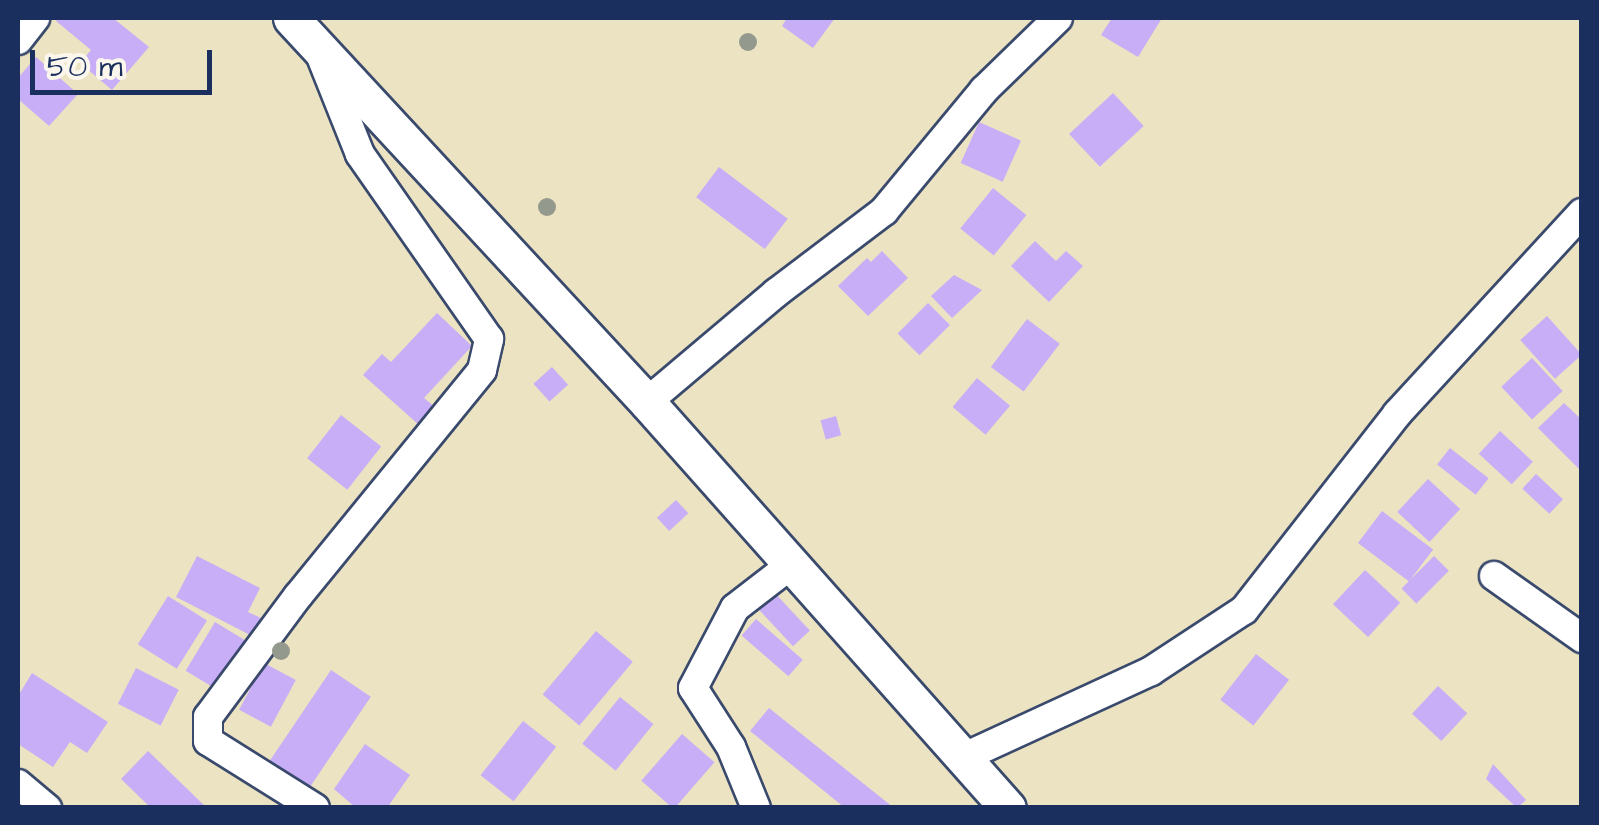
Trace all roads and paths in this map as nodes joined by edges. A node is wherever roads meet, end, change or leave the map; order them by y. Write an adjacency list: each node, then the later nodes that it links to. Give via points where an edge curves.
1 (35, 18): 4 (street)
2 (291, 18): 5 (street)
3 (1058, 18): 7 (street, via 984,90 884,211)
4 (18, 40)
5 (316, 44): 7 (street); 13 (street, via 360,154 489,339 482,370 208,717 208,741)
6 (1582, 213): 11 (street, via 1397,414 1244,610 1151,670)
7 (647, 402): 8 (street)
8 (792, 564): 11 (street); 15 (street, via 734,608 692,688 731,747)
9 (1494, 576): 10 (street)
10 (1582, 638)
11 (962, 758): 16 (street)
12 (18, 784): 14 (street)
13 (302, 804)
14 (47, 808)
15 (756, 808)
16 (1008, 808)

